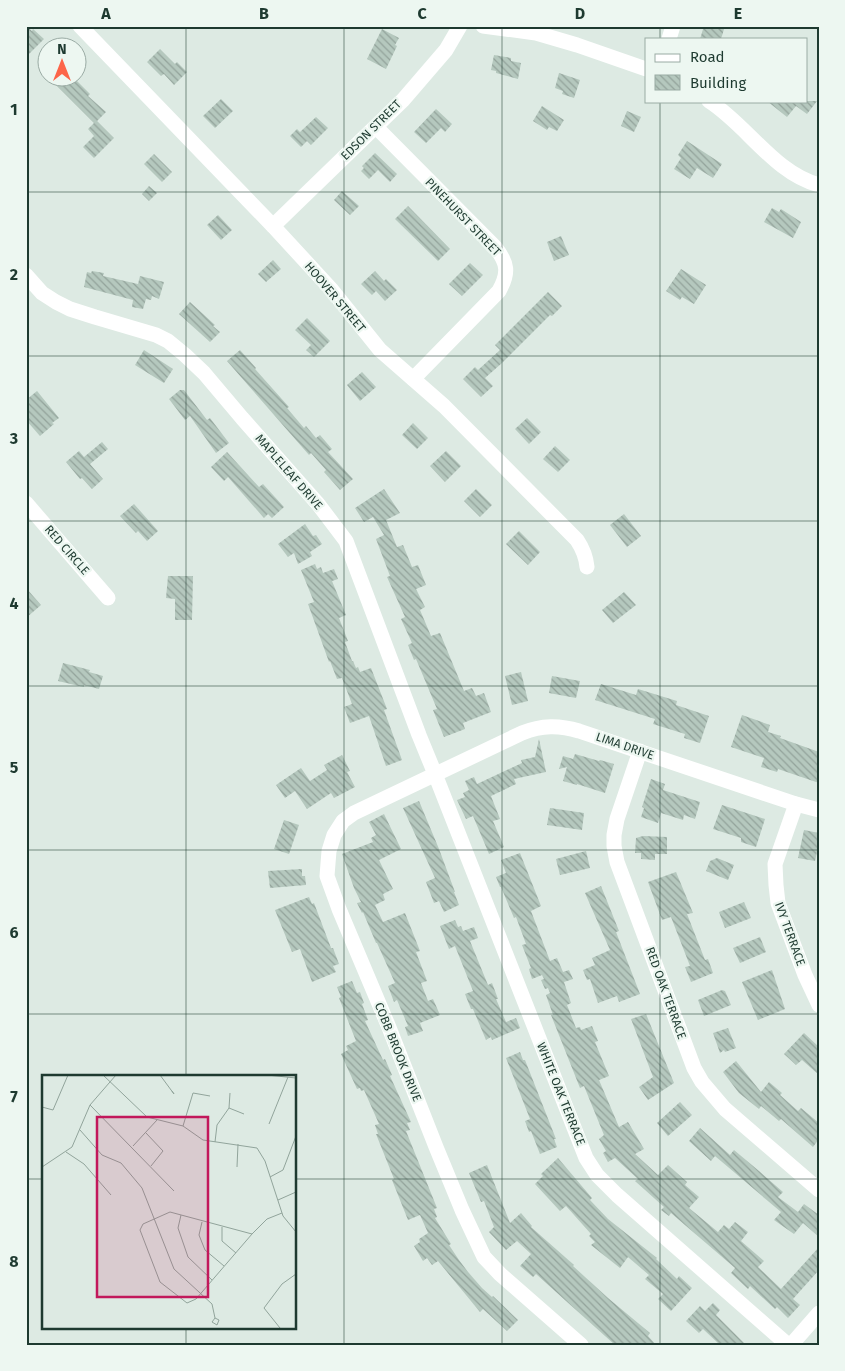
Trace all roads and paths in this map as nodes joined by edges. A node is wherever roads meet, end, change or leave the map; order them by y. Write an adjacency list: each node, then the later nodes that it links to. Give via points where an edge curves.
1 (80, 26): 10 (street, HOOVER STREET)
2 (460, 26): 8 (street, EDSON STREET, via 446,50)
3 (483, 26): 6 (street, via 536,33)
4 (673, 26): 5 (street)
5 (669, 38)
6 (645, 69)
7 (710, 102): 9 (street, via 794,175)
8 (376, 127): 10 (street, EDSON STREET); 12 (street, PINEHURST STREET, via 495,247 505,264 505,278 499,291)
9 (819, 185)
10 (273, 226): 12 (street, HOOVER STREET, via 331,289 380,350)
11 (26, 275): 17 (street, MAPLELEAF DRIVE, via 42,293 70,309 156,335 185,354 318,504 346,541)
12 (413, 379): 14 (street, HOOVER STREET, via 577,540 583,548)
13 (26, 503): 15 (street, RED CIRCLE)
14 (587, 567)
15 (108, 598)
16 (640, 751): 17 (street, LIMA DRIVE, via 569,728 547,726 522,733); 18 (street, LIMA DRIVE); 21 (street, RED OAK TERRACE, via 617,819 614,846 617,862 694,1068 725,1109)
17 (435, 774): 23 (street, COBB BROOK DRIVE, via 343,821 329,851 327,876 484,1257); 24 (street, WHITE OAK TERRACE, via 586,1158 617,1195)
18 (796, 804): 19 (street, LIMA DRIVE); 20 (street, IVY TERRACE, via 775,864 776,894)
19 (819, 810)
20 (819, 1005)
21 (819, 1190)
22 (819, 1313): 24 (street)
23 (581, 1345)
24 (789, 1345)

